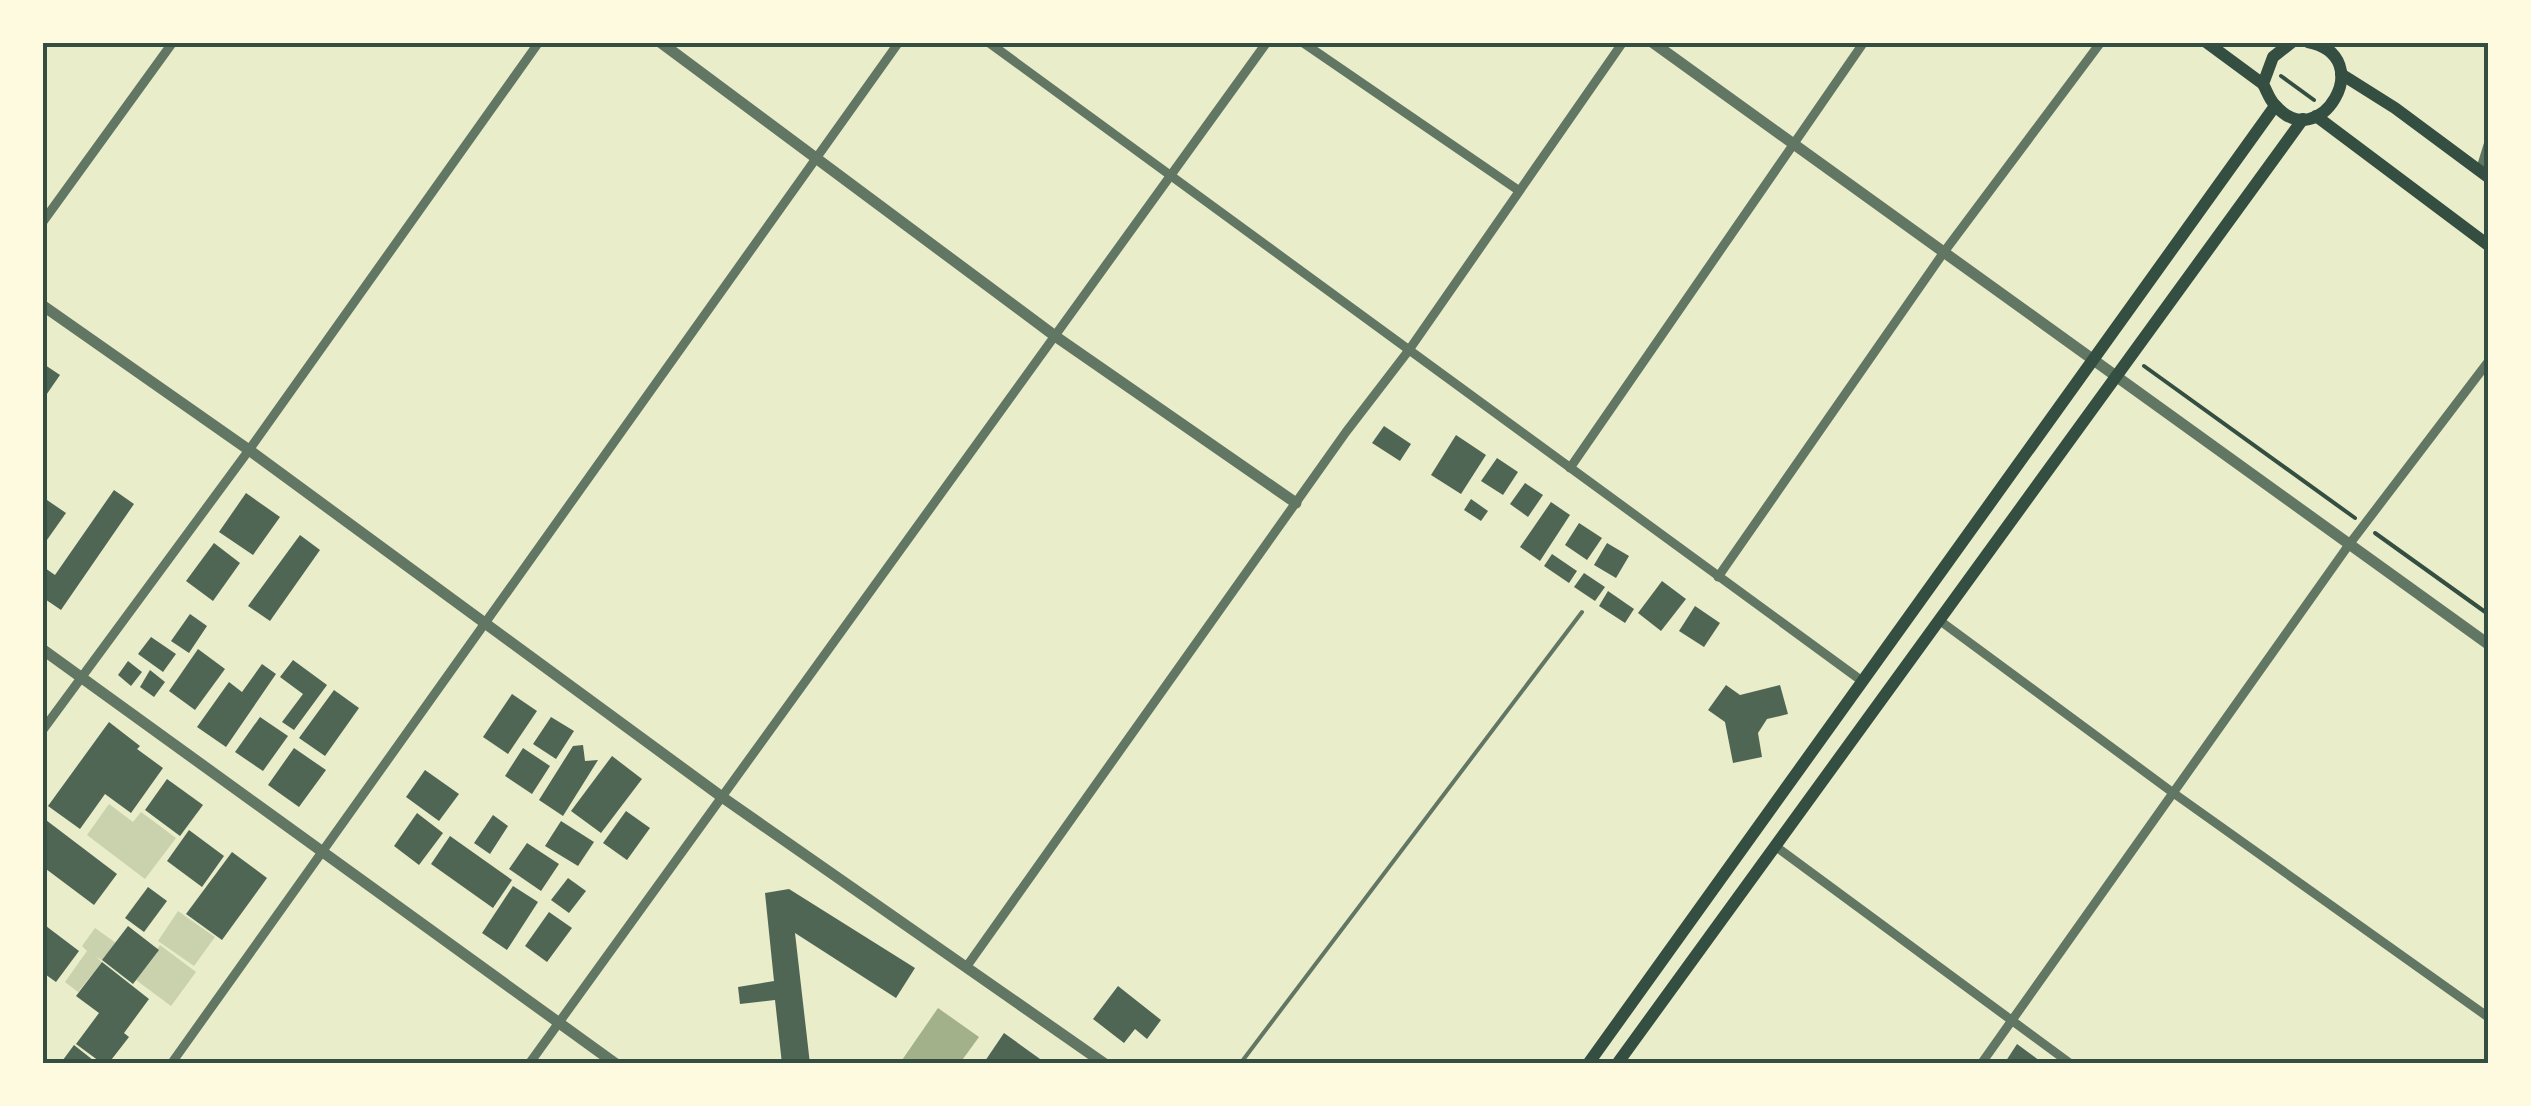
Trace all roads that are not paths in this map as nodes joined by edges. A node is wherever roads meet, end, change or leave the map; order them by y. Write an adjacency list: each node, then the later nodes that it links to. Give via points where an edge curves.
1 (173, 42): 25 (street)
2 (539, 42): 34 (street)
3 (660, 42): 21 (street)
4 (899, 42): 21 (street)
5 (988, 42): 23 (street)
6 (1267, 42): 23 (street)
7 (1302, 42): 24 (street)
8 (1623, 42): 24 (street)
9 (1652, 42): 19 (street)
10 (1864, 42): 19 (street)
11 (2102, 42): 27 (street)
12 (2206, 42): 16 (main road)
13 (2292, 42): 16 (main road, via 2273,57)
14 (2317, 44): 15 (main road)
15 (2341, 74): 18 (main road, via 2334,103); 22 (main road)
16 (2263, 84): 17 (main road)
17 (2276, 106): 18 (main road); 31 (main road)
18 (2309, 118): 26 (main road); 33 (main road)
19 (1794, 143): 27 (street); 35 (street)
20 (2488, 145): 22 (street)
21 (815, 158): 29 (street); 41 (street)
22 (2484, 174)
23 (1171, 178): 29 (street); 30 (street)
24 (1518, 190): 30 (street)
25 (42, 223)
26 (2488, 245)
27 (1944, 252): 31 (street); 38 (street)
28 (42, 305): 34 (street)
29 (1056, 336): 36 (street); 48 (street)
30 (1410, 350): 35 (street); 36 (street)
31 (2093, 360): 33 (street); 45 (main road)
32 (2488, 362): 37 (street)
33 (2116, 376): 37 (street); 40 (main road)
34 (249, 450): 41 (street); 44 (street)
35 (1570, 468): 38 (street)
36 (1296, 503): 51 (street)
37 (2348, 546): 42 (street); 47 (street)
38 (1718, 577): 45 (street)
39 (1582, 612): 55 (lane)
40 (1938, 620): 47 (street); 49 (main road)
41 (484, 623): 48 (street); 50 (street)
42 (2488, 644)
43 (42, 649): 44 (street)
44 (82, 677): 46 (street); 50 (street)
45 (1862, 682): 60 (main road)
46 (42, 731)
47 (2172, 792): 52 (street); 53 (street)
48 (722, 797): 51 (street); 54 (street)
49 (1775, 846): 53 (street); 61 (main road)
50 (325, 851): 54 (street); 56 (street)
51 (967, 966): 59 (street)
52 (2488, 1016)
53 (2012, 1021): 62 (street); 63 (street)
54 (558, 1024): 57 (street); 58 (street)
55 (1244, 1060)
56 (171, 1064)
57 (529, 1064)
58 (616, 1064)
59 (1105, 1064)
60 (1588, 1064)
61 (1617, 1064)
62 (1981, 1064)
63 (2071, 1064)

